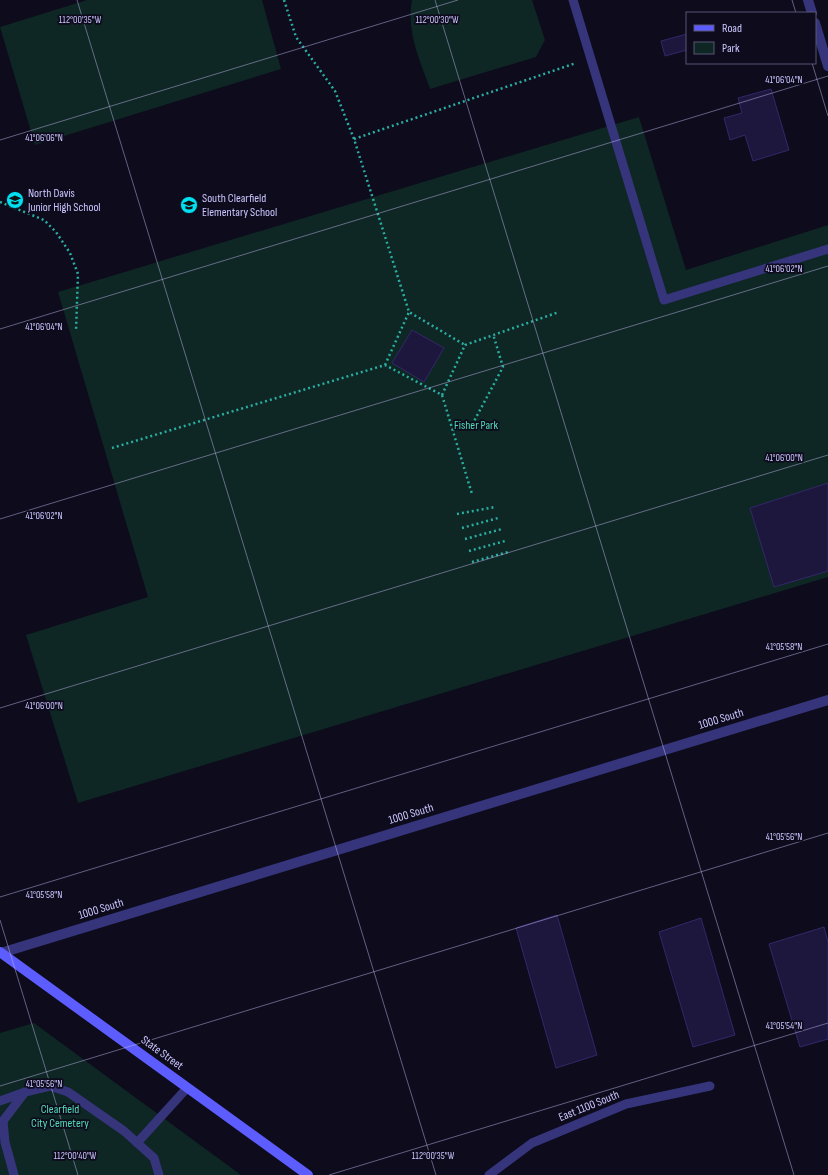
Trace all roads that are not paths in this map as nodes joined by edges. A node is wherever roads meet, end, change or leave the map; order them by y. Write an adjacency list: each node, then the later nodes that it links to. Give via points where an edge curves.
1 (573, 0): 6 (lane, via 664,300)
2 (808, 0): 3 (street)
3 (812, 12)
4 (816, 26): 5 (street)
5 (828, 66)
6 (828, 249)
7 (828, 700): 8 (street, 1000 South)
8 (0, 952): 10 (main road, State Street)
9 (710, 1086): 17 (lane, East 1100 South, via 626,1104 532,1143)
10 (187, 1088): 13 (lane); 16 (main road, State Street)
11 (25, 1092): 12 (lane); 13 (lane, via 50,1086 68,1092); 14 (lane, via 3,1120 5,1142)
12 (0, 1101)
13 (137, 1143): 15 (lane, via 154,1158)
14 (14, 1175)
15 (159, 1175)
16 (308, 1175)
17 (489, 1175)

